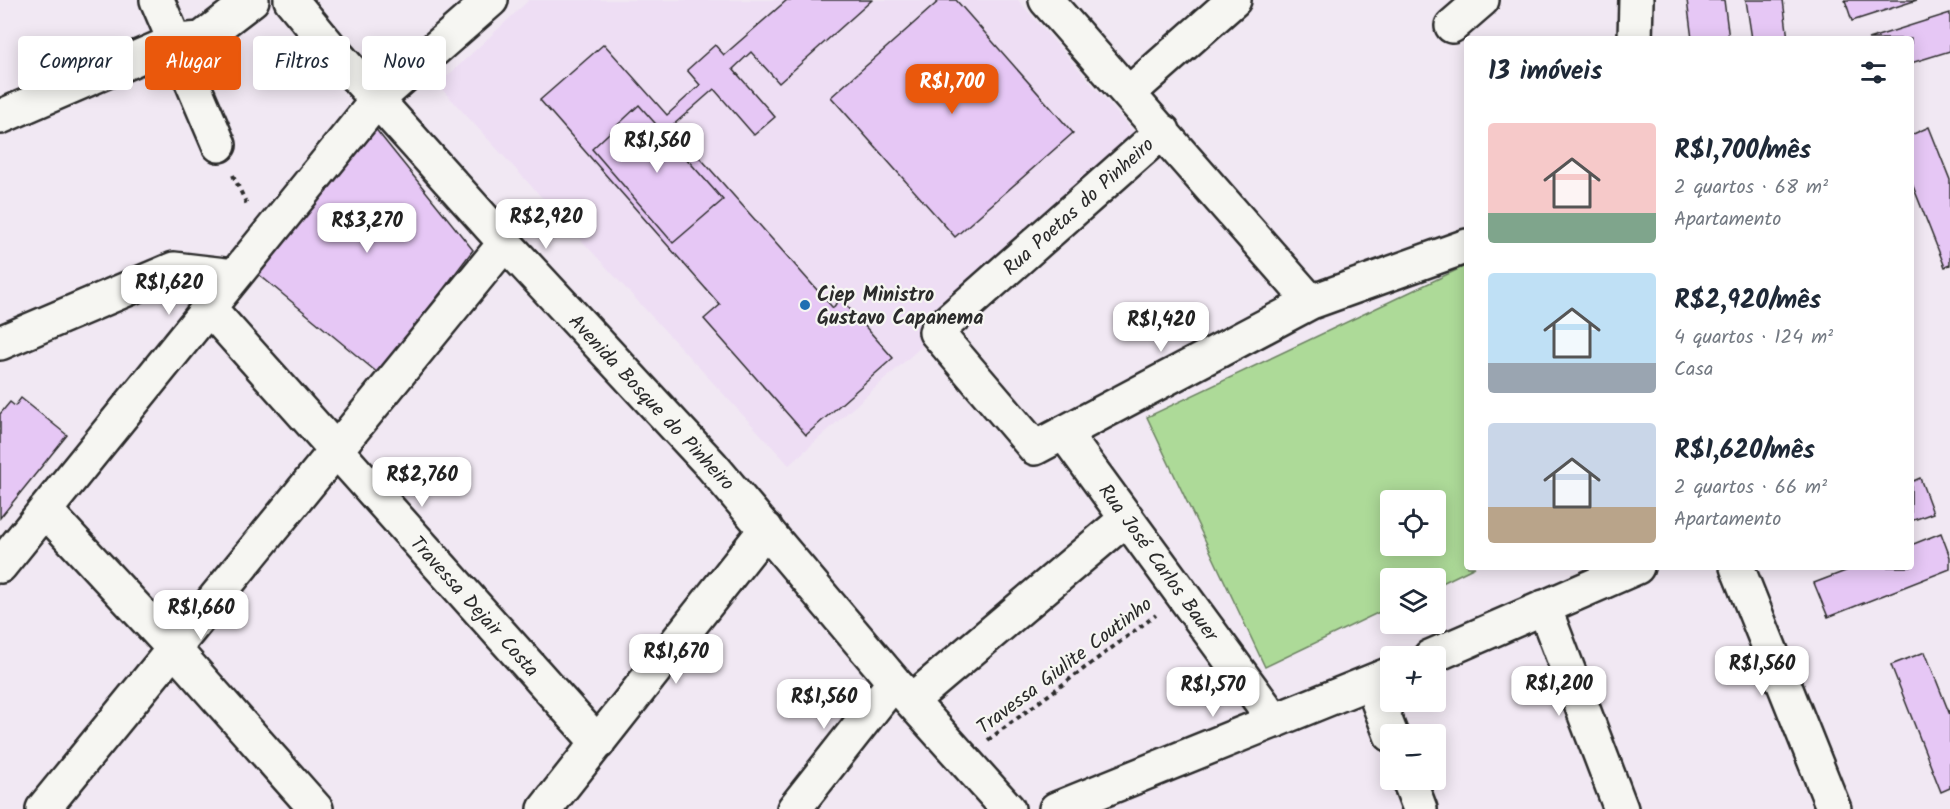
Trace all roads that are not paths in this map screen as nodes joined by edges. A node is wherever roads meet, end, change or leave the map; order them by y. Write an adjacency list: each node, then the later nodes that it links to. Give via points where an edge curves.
1 (157, 0): 10 (street)
2 (252, 0): 11 (street)
3 (291, 0): 16 (street, Avenida Bosque do Pinheiro)
4 (491, 0): 16 (street)
5 (1046, 0): 15 (street)
6 (1234, 0): 15 (street)
7 (1482, 0): 9 (street)
8 (1636, 0): 12 (street)
9 (1452, 26)
10 (173, 36)
11 (205, 36)
12 (1635, 36)
13 (145, 55): 17 (street)
14 (196, 90): 19 (street)
15 (1129, 93): 18 (street)
16 (378, 99): 20 (street, Avenida Bosque do Pinheiro); 22 (street)
17 (0, 117)
18 (1163, 131): 23 (street); 26 (street, Rua Poetas do Pinheiro, via 936,332 1035,448)
19 (219, 145)
20 (505, 243): 27 (street); 30 (street, Avenida Bosque do Pinheiro)
21 (1464, 247): 23 (street, Rua Poetas do Pinheiro)
22 (234, 276): 24 (street); 25 (street, via 174,269)
23 (1311, 302): 26 (street, Rua Poetas do Pinheiro)
24 (209, 308): 27 (street, Travessa Dejair Costa); 28 (street)
25 (0, 343)
26 (1065, 433): 29 (street, Rua José Carlos Bauer)
27 (336, 450): 35 (street); 40 (street, Travessa Dejair Costa)
28 (45, 510): 31 (street); 35 (street)
29 (1127, 518): 38 (street); 39 (street, Rua José Carlos Bauer)
30 (766, 529): 38 (street, Avenida Bosque do Pinheiro); 40 (street)
31 (0, 566)
32 (1630, 570): 34 (street)
33 (1738, 570): 50 (street)
34 (1544, 607): 36 (street); 49 (street)
35 (174, 649): 42 (street); 43 (street)
36 (1446, 650)
37 (1380, 678): 39 (street)
38 (903, 691): 45 (street); 46 (street, Avenida Bosque do Pinheiro)
39 (1275, 721): 47 (street)
40 (598, 743): 44 (street)
41 (1413, 790): 48 (street)
42 (43, 809)
43 (316, 809)
44 (545, 809)
45 (794, 809)
46 (1008, 809)
47 (1056, 809)
48 (1420, 809)
49 (1621, 809)
50 (1833, 809)

